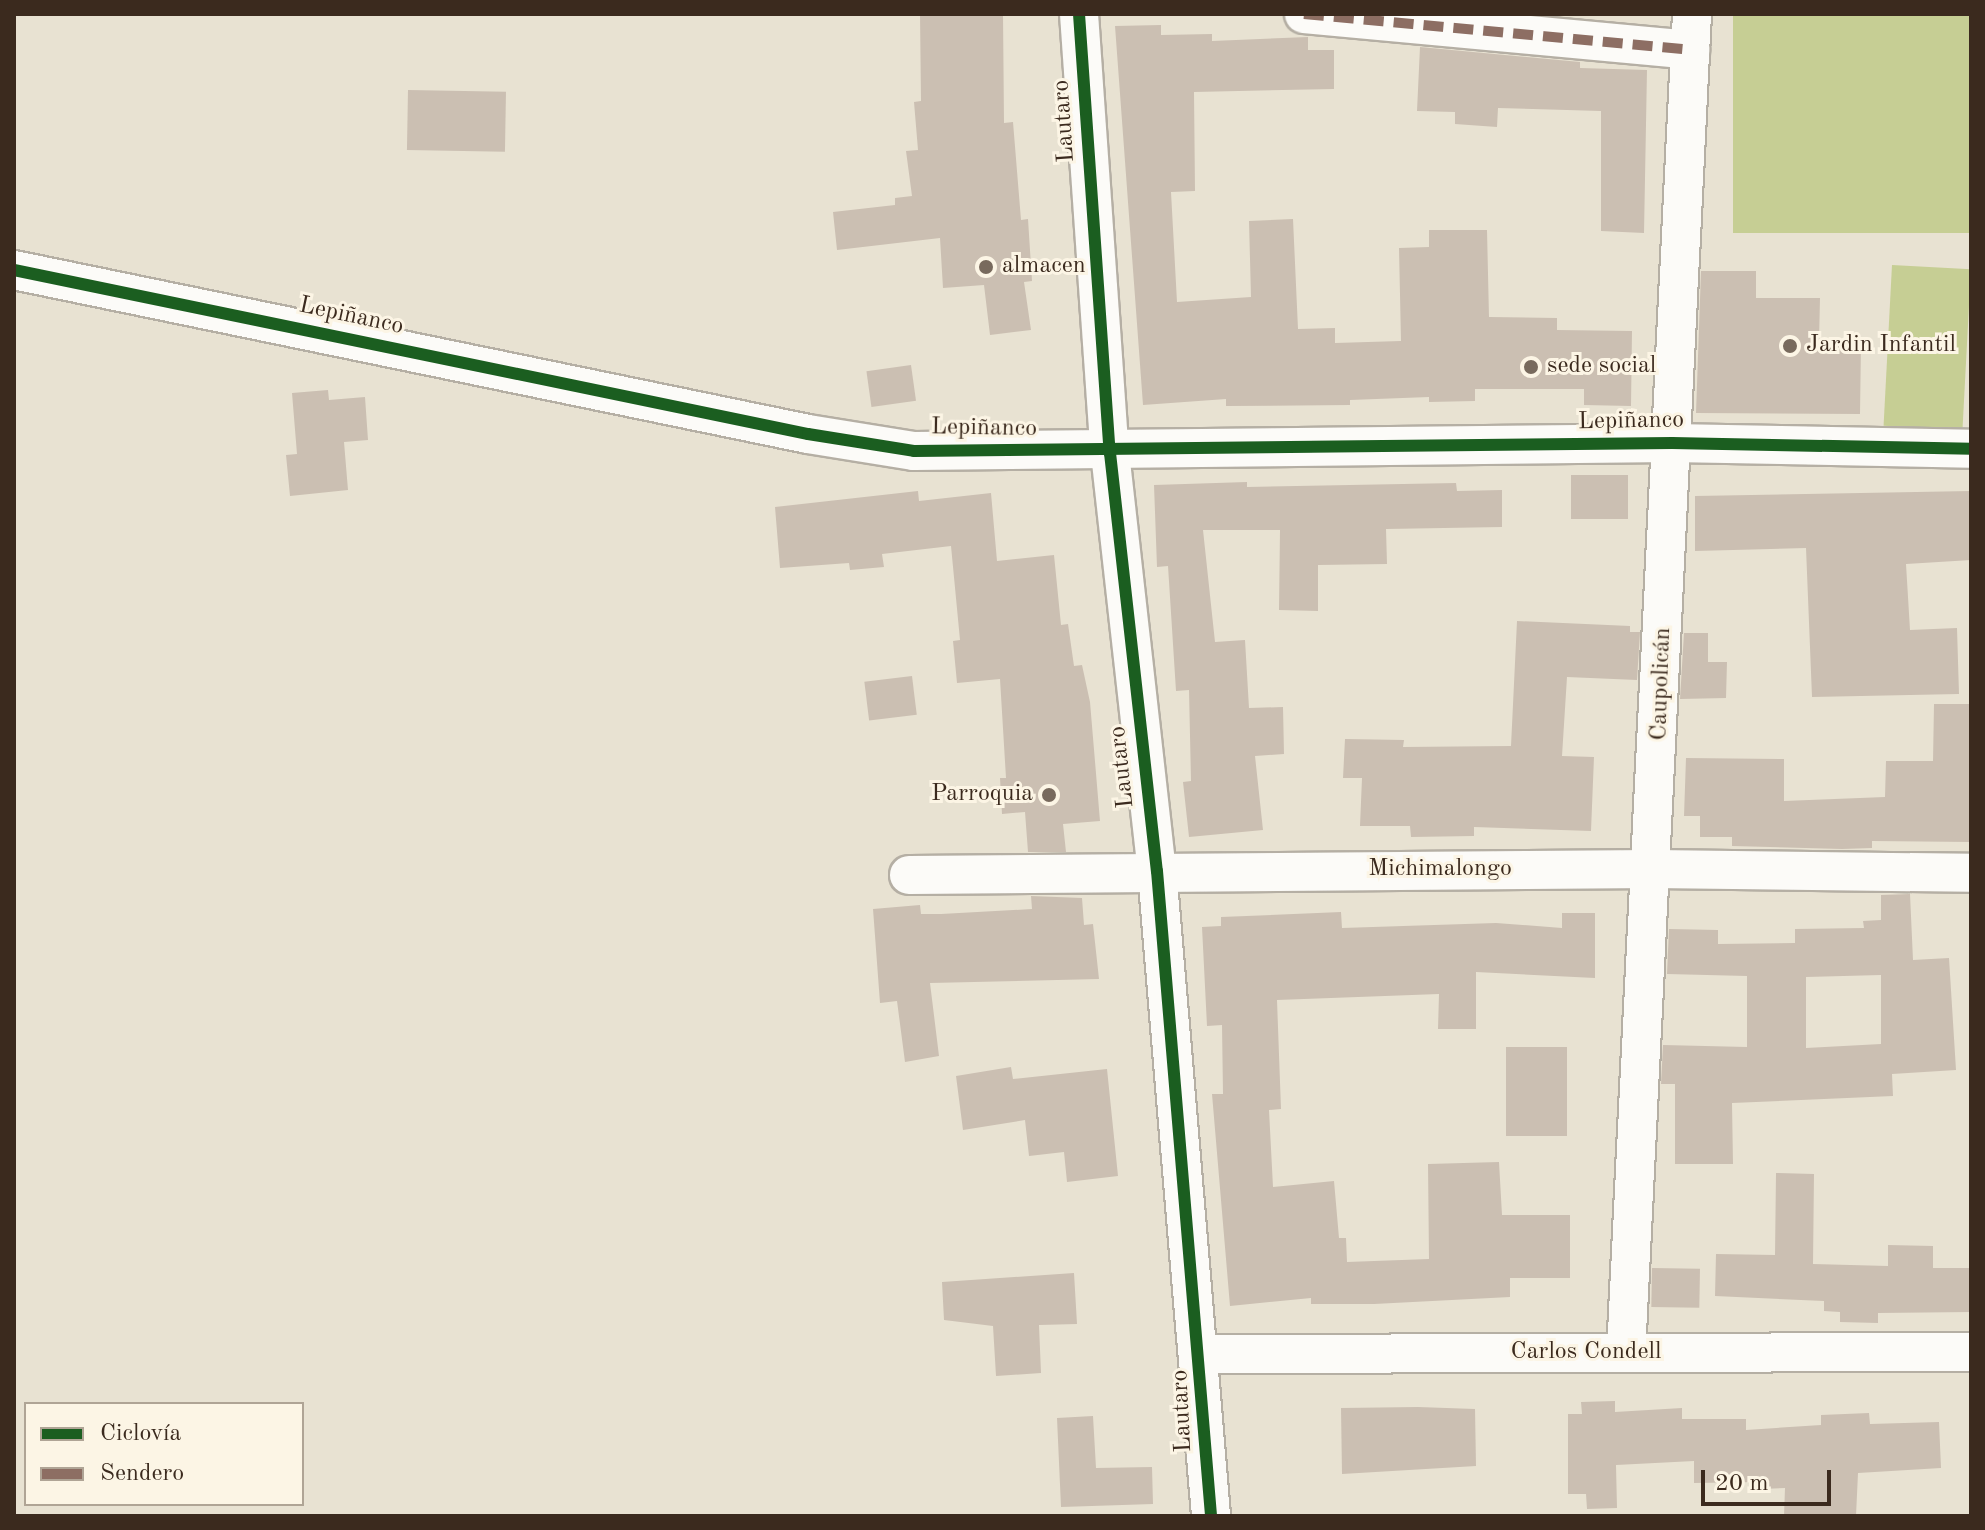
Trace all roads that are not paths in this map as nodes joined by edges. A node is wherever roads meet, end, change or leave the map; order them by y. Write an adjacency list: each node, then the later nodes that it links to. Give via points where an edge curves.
1 (1079, 14): 7 (street, Lautaro)
2 (1304, 14): 3 (street)
3 (1691, 32): 5 (street, Caupolicán)
4 (14, 270): 7 (street, Lepiñanco, via 861,444 914,451)
5 (1672, 443): 6 (street, Lepiñanco); 7 (street, Lepiñanco); 8 (street, Caupolicán)
6 (1971, 449)
7 (1110, 453): 9 (street, Lautaro)
8 (1654, 869): 9 (street, Michimalongo); 10 (street, Michimalongo); 13 (street, Caupolicán)
9 (1157, 871): 11 (street, Michimalongo); 14 (street, Lautaro)
10 (1971, 873)
11 (909, 875)
12 (1971, 1352): 13 (street, Carlos Condell)
13 (1626, 1353): 14 (street, Carlos Condell)
14 (1202, 1354): 15 (street, Lautaro)
15 (1211, 1516)

